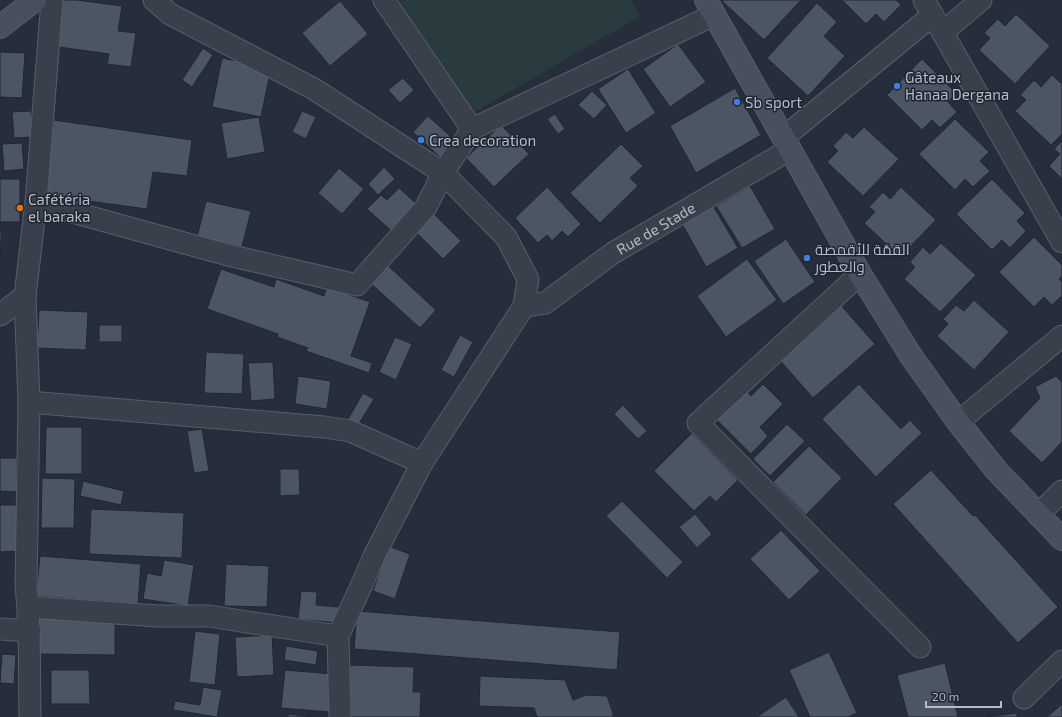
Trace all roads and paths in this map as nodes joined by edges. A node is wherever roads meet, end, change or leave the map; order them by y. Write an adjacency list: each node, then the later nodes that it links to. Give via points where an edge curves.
1 (35, 0): 8 (main road)
2 (52, 0): 12 (street)
3 (154, 0): 11 (street, via 170,14 314,89)
4 (384, 0): 9 (street)
5 (981, 0): 7 (street, Rue de Stade)
6 (710, 8): 9 (street); 10 (main road)
7 (933, 16): 10 (street, Rue de Stade); 13 (street)
8 (0, 27)
9 (472, 129): 11 (street)
10 (786, 144): 14 (main road); 16 (street, Rue de Stade, via 613,253 544,303)
11 (443, 174): 12 (street, via 426,207 357,285 228,255); 16 (street, via 506,237 528,279)
12 (36, 202): 15 (street)
13 (1062, 242)
14 (860, 274): 20 (main road, via 911,356); 29 (street, via 698,423)
15 (25, 296): 17 (street); 19 (street)
16 (524, 306): 21 (street)
17 (0, 315)
18 (1062, 336): 20 (street)
19 (29, 402): 21 (street, via 350,431); 25 (street, via 26,586)
20 (958, 422): 23 (main road, via 996,470)
21 (422, 463): 28 (street, via 375,554)
22 (1062, 491): 23 (street)
23 (1038, 515): 24 (main road)
24 (1062, 539)
25 (29, 608): 27 (street); 28 (street, via 158,616 210,616)
26 (0, 629): 27 (street)
27 (30, 632): 32 (street)
28 (338, 636): 33 (street)
29 (920, 647)
30 (1062, 661): 31 (street)
31 (1024, 698)
32 (30, 717)
33 (340, 717)

